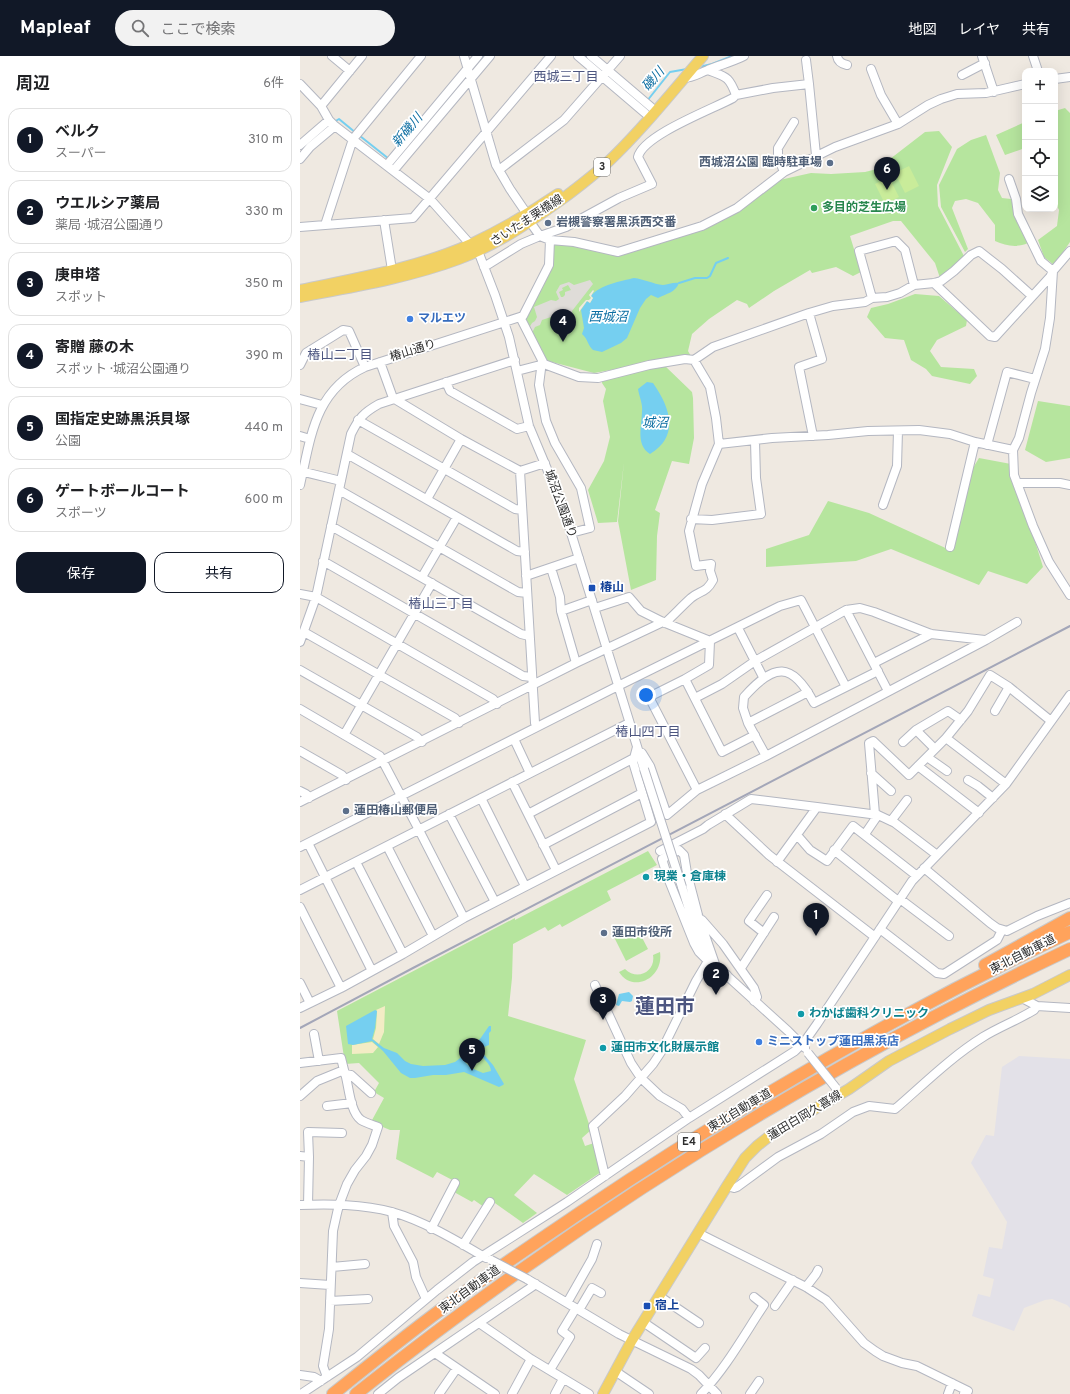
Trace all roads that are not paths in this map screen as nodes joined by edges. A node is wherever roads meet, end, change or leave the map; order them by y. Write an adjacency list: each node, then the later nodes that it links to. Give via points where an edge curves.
1 (332, 56): 23 (street)
2 (362, 56): 23 (street)
3 (421, 56): 41 (street)
4 (464, 56): 19 (street)
5 (478, 56): 19 (street)
6 (490, 56): 29 (street)
7 (551, 56): 40 (street)
8 (578, 56): 24 (street)
9 (592, 56): 24 (street)
10 (620, 56): 24 (street)
11 (694, 56): 36 (main road, さいたま栗橋線 / 3)
12 (703, 56): 27 (main road, さいたま栗橋線 / 3)
13 (744, 56): 22 (street)
14 (837, 56): 18 (street, via 842,64)
15 (1032, 56): 20 (street)
16 (806, 60): 31 (street)
17 (983, 60): 25 (street); 33 (street)
18 (847, 65)
19 (468, 68): 29 (street); 45 (street)
20 (1037, 68)
21 (871, 69): 39 (street, via 881,95)
22 (708, 70): 27 (street); 34 (street, via 728,78)
23 (350, 71): 35 (street)
24 (605, 73): 36 (street); 47 (street, via 564,120)
25 (962, 75)
26 (1070, 77): 28 (street)
27 (684, 78): 51 (main road, さいたま栗橋線 / 3, via 608,162 588,179)
28 (1058, 79)
29 (470, 80): 40 (street); 46 (street)
30 (300, 84): 35 (street)
31 (809, 84): 34 (street); 43 (street)
32 (1022, 85): 33 (street)
33 (994, 92): 39 (street, via 957,94 928,105)
34 (736, 95): 55 (street, via 671,128 644,146 638,157 652,184 619,198 566,227)
35 (321, 106): 38 (street)
36 (648, 110): 51 (main road, さいたま栗橋線 / 3, via 604,158)
37 (794, 122): 48 (street, via 778,148 778,157)
38 (332, 123): 41 (street, 城沼公園通り); 42 (street); 44 (street)
39 (898, 124): 43 (street)
40 (486, 132): 47 (street); 50 (street)
41 (356, 136): 45 (street, 城沼公園通り); 53 (street)
42 (301, 142)
43 (816, 155): 48 (street)
44 (300, 159)
45 (387, 165): 46 (street, 城沼公園通り)
46 (394, 170): 50 (street, 城沼公園通り)
47 (499, 170): 51 (street)
48 (784, 172): 56 (street, via 721,217 702,226 618,252 574,242)
49 (1010, 179): 62 (street, via 1018,214 1042,261)
50 (430, 199): 52 (street, via 413,218); 57 (street, 城沼公園通り)
51 (528, 218): 55 (street); 57 (main road, さいたま栗橋線 / 3); 59 (main road, さいたま栗橋線 / 3)
52 (384, 220): 53 (street); 61 (street)
53 (325, 225): 54 (street)
54 (300, 227)
55 (540, 236): 56 (street); 60 (street, via 520,244)
56 (550, 240): 70 (street, via 549,265 525,313)
57 (470, 244): 59 (street, 城沼公園通り); 61 (main road, さいたま栗橋線 / 3)
58 (1070, 250): 62 (street)
59 (478, 251): 60 (street, 城沼公園通り); 67 (main road, さいたま栗橋線 / 3, via 414,274)
60 (484, 267): 71 (street, 城沼公園通り)
61 (392, 270): 65 (main road, さいたま栗橋線 / 3)
62 (1053, 271): 66 (street); 79 (street, via 1045,349)
63 (934, 283): 64 (street); 66 (street, via 941,281 971,255 979,252); 66 (street, via 990,336 995,337)
64 (914, 285): 68 (street, via 900,293); 68 (street, via 904,250 896,242 859,251)
65 (300, 290)
66 (1032, 296)
67 (300, 297)
68 (872, 298): 69 (street, via 865,302 833,306)
69 (809, 313): 73 (street, via 713,346); 88 (street, via 822,359 799,367)
70 (520, 317): 71 (street, 椿山通り); 75 (street)
71 (505, 323): 72 (street, 城沼公園通り); 74 (street, 椿山通り)
72 (514, 360): 78 (street, 城沼公園通り); 80 (street)
73 (694, 360): 75 (street, via 649,365 598,378 580,377); 93 (street, via 710,387)
74 (380, 362): 77 (street, 椿山通り); 81 (street)
75 (542, 364): 78 (street); 111 (street, via 538,385 546,421 555,443 581,488 590,528)
76 (300, 365): 77 (street, via 306,353 343,330 349,331)
77 (365, 367): 83 (street, 椿山通り, via 340,383)
78 (517, 371): 85 (street, 城沼公園通り)
79 (1035, 379): 94 (street, via 1007,372); 95 (street, via 1019,438)
80 (446, 382): 81 (street); 85 (street, via 450,391 517,429)
81 (393, 398): 84 (street, via 367,410); 90 (street)
82 (300, 399): 83 (street)
83 (322, 405): 89 (street, 椿山通り)
84 (358, 420): 96 (street, via 351,434); 98 (street)
85 (529, 426): 97 (street, 城沼公園通り)
86 (898, 431): 88 (street); 92 (street, via 919,430 950,434); 106 (street, via 897,466)
87 (300, 436): 89 (street)
88 (813, 436): 91 (street)
89 (310, 439): 99 (street, 椿山通り)
90 (461, 439): 98 (street); 100 (street)
91 (755, 441): 93 (street); 109 (street, via 756,478 761,514 712,520)
92 (975, 442): 94 (street); 113 (street)
93 (719, 444): 109 (street)
94 (987, 445): 95 (street)
95 (1013, 450): 101 (street, via 1014,475)
96 (347, 454): 104 (street); 105 (street)
97 (545, 464): 100 (street); 111 (street, 城沼公園通り)
98 (445, 469): 105 (street); 107 (street, via 515,509)
99 (301, 472): 102 (street, 椿山通り); 104 (street)
100 (520, 472): 107 (street)
101 (1017, 483): 103 (street); 123 (street, via 1049,562)
102 (300, 485)
103 (1070, 485)
104 (340, 486): 110 (street); 112 (street)
105 (427, 500): 108 (street)
106 (883, 505)
107 (522, 510): 114 (street)
108 (457, 517): 112 (street); 114 (street, via 517,551)
109 (691, 519): 129 (street, via 689,531 696,566 711,564 713,580 709,588 692,597)
110 (332, 526): 116 (street); 119 (street)
111 (571, 533): 115 (street, 城沼公園通り)
112 (439, 547): 119 (street); 121 (street, via 518,592)
113 (950, 547)
114 (525, 552): 118 (street)
115 (579, 558): 117 (street); 125 (street, 城沼公園通り)
116 (323, 561): 124 (street); 128 (street)
117 (551, 568): 118 (street); 127 (street, via 560,597)
118 (526, 576): 121 (street)
119 (422, 577): 120 (street)
120 (432, 583): 128 (street); 135 (street, via 521,634)
121 (527, 593): 135 (street)
122 (300, 594): 124 (street)
123 (1070, 595)
124 (316, 597): 133 (street); 139 (street)
125 (593, 604): 127 (street); 129 (street, via 629,597 641,611); 140 (street, 城沼公園通り)
126 (846, 610): 131 (street); 134 (street, via 860,608); 143 (street)
127 (561, 611): 142 (street)
128 (414, 614): 139 (street); 147 (street, via 523,676)
129 (664, 622): 137 (street); 140 (street)
130 (1017, 622): 136 (street)
131 (815, 626): 132 (street, via 801,600 780,606); 141 (street); 152 (street)
132 (738, 628): 137 (street); 141 (street)
133 (304, 632): 138 (street); 146 (street)
134 (931, 634): 136 (street); 143 (street)
135 (529, 636): 147 (street)
136 (986, 640): 154 (street)
137 (710, 641): 149 (street, via 709,665); 151 (street)
138 (300, 642)
139 (397, 644): 146 (street); 158 (street)
140 (607, 649): 142 (street); 151 (street, 城沼公園通り)
141 (754, 661): 148 (street); 157 (street, via 722,684)
142 (576, 663): 150 (street)
143 (874, 663): 145 (street)
144 (300, 670): 159 (street)
145 (878, 671): 152 (street); 154 (street)
146 (379, 675): 159 (street); 164 (street, via 455,718)
147 (531, 677): 150 (street)
148 (763, 677): 155 (street, via 778,671 793,674); 166 (street, via 744,697 743,708)
149 (685, 679): 157 (street); 190 (street, via 649,697)
150 (532, 686): 158 (street); 167 (street)
151 (618, 686): 165 (street, 城沼公園通り); 167 (street)
152 (846, 687): 155 (street, via 814,704)
153 (1009, 687): 161 (street); 162 (street, via 990,675); 163 (street)
154 (888, 691): 178 (street)
155 (808, 692): 166 (street)
156 (1070, 695): 163 (street)
157 (695, 698): 170 (street, via 722,752)
158 (497, 704): 164 (street)
159 (362, 705): 169 (street); 173 (street)
160 (300, 709): 169 (street)
161 (994, 711)
162 (961, 720): 168 (street, via 948,711); 171 (street)
163 (1051, 721): 189 (street)
164 (459, 723): 173 (street)
165 (629, 723): 175 (street, 城沼公園通り); 184 (street)
166 (748, 723): 170 (street)
167 (537, 727): 172 (street)
168 (916, 730): 174 (street); 176 (street)
169 (344, 735): 181 (street, via 380,756)
170 (755, 735): 178 (street)
171 (946, 738): 176 (street); 189 (street)
172 (514, 739): 184 (street); 194 (street)
173 (422, 742): 181 (street)
174 (903, 742)
175 (637, 747): 180 (street); 190 (street, via 650,766 667,815); 242 (street, 城沼公園通り, bridge, via 698,936)
176 (935, 749): 179 (street)
177 (300, 751): 186 (street, via 342,775)
178 (766, 756): 190 (street)
179 (927, 757): 182 (street); 183 (street)
180 (634, 758): 193 (street); 203 (street)
181 (383, 761): 186 (street); 194 (street)
182 (918, 766): 185 (street, via 909,775 873,741 869,743); 201 (street)
183 (947, 771)
184 (530, 773): 188 (street)
185 (872, 773): 192 (street); 205 (street)
186 (346, 780): 195 (street)
187 (968, 780): 197 (street)
188 (512, 782): 196 (street); 203 (street)
189 (1006, 784): 197 (street)
190 (697, 790)
191 (300, 791): 195 (street)
192 (891, 791)
193 (642, 792): 211 (street); 219 (street, via 651,822)
194 (401, 796): 207 (street); 210 (street)
195 (308, 798): 199 (street)
196 (481, 798): 202 (street); 222 (street)
197 (993, 798): 201 (street)
198 (907, 800): 206 (street)
199 (300, 802)
200 (816, 807): 204 (street, via 751,799); 205 (street); 209 (street)
201 (979, 813): 215 (street)
202 (449, 814): 207 (street); 226 (street)
203 (528, 814): 211 (street)
204 (726, 814): 214 (street); 217 (street)
205 (876, 815): 206 (street); 208 (street)
206 (891, 821): 215 (street)
207 (419, 830): 212 (street); 231 (street)
208 (865, 834): 213 (street, via 853,826); 220 (street)
209 (797, 835): 213 (street, via 810,850 827,861); 217 (street)
210 (304, 845): 221 (street)
211 (543, 845): 219 (street)
212 (387, 846): 216 (street); 237 (street)
213 (834, 850): 225 (street)
214 (660, 851)
215 (937, 855): 218 (street)
216 (356, 862): 221 (street); 241 (street)
217 (777, 862): 239 (street)
218 (924, 868): 220 (street); 234 (street)
219 (556, 870): 222 (street)
220 (917, 876): 225 (street)
221 (325, 877): 223 (street); 244 (street)
222 (525, 886): 226 (street)
223 (300, 890)
224 (767, 895): 235 (street, via 749,921)
225 (899, 900): 233 (street); 238 (street)
226 (495, 902): 231 (street)
227 (1070, 903): 234 (street, via 1010,930)
228 (300, 907): 248 (street)
229 (698, 915): 242 (street); 242 (street, via 684,855 679,850 662,860 692,939 699,952); 243 (street)
230 (774, 917): 235 (street)
231 (464, 918): 237 (street)
232 (1070, 918): 255 (highway, via 975,970)
233 (880, 929): 234 (street, via 937,974 944,974 986,948 997,940); 239 (street)
234 (1002, 930)
235 (764, 932): 243 (street)
236 (1070, 932): 255 (highway, 東北自動車道 / E4)
237 (433, 936): 241 (street)
238 (949, 936)
239 (875, 937): 257 (street)
240 (1070, 949): 318 (highway, 東北自動車道 / E4, via 1024,970 888,1041 739,1127 551,1249)
241 (403, 954): 244 (street)
242 (712, 962): 250 (street); 261 (street, via 696,981 661,1052)
243 (741, 968): 250 (street, via 756,993)
244 (372, 971): 248 (street)
245 (1070, 975): 249 (main road, 蓮田白岡久喜線)
246 (300, 983): 251 (street)
247 (595, 985): 261 (street, via 631,1063)
248 (341, 988): 251 (street)
249 (1022, 998): 252 (street); 262 (main road, 蓮田白岡久喜線, via 975,1017 913,1048)
250 (754, 1001): 257 (street)
251 (310, 1003): 253 (street)
252 (1037, 1006): 254 (street); 273 (street, via 967,1048 895,1108 869,1106 853,1112 821,1134 778,1157 737,1187)
253 (300, 1008)
254 (1070, 1008)
255 (918, 1009): 317 (highway, 東北自動車道 / E4, via 841,1050 638,1173 458,1297)
256 (314, 1034): 258 (street)
257 (802, 1045): 262 (street, bridge); 267 (street, via 788,1057)
258 (319, 1061): 259 (street); 260 (street, via 341,1058)
259 (300, 1063)
260 (344, 1072): 263 (street); 264 (street, via 317,1081); 265 (street)
261 (641, 1078): 267 (street, via 660,1096 682,1109); 271 (street, via 593,1126)
262 (838, 1091): 273 (main road, 蓮田白岡久喜線, via 765,1139 745,1158)
263 (371, 1093)
264 (300, 1096)
265 (352, 1103): 266 (street); 276 (street, via 358,1117 378,1128 372,1145 355,1170)
266 (327, 1106)
267 (689, 1118): 271 (street)
268 (342, 1133): 270 (street, via 308,1132)
269 (300, 1156): 270 (street)
270 (309, 1156): 275 (street)
271 (605, 1176): 282 (street)
272 (455, 1183): 278 (street)
273 (727, 1186): 279 (main road, 蓮田白岡久喜線)
274 (490, 1202): 281 (street)
275 (304, 1205): 276 (street)
276 (339, 1205): 277 (street); 284 (street, via 334,1231)
277 (392, 1212): 278 (street); 295 (street, via 394,1226 413,1262 416,1277)
278 (432, 1229): 281 (street)
279 (698, 1233): 286 (street); 292 (main road, 蓮田白岡久喜線)
280 (597, 1244): 297 (street)
281 (463, 1245): 282 (street)
282 (483, 1256): 288 (street, bridge); 295 (street)
283 (365, 1264): 284 (street)
284 (332, 1267): 289 (street)
285 (818, 1270): 290 (street)
286 (793, 1280): 290 (street); 298 (street)
287 (300, 1283): 289 (street)
288 (536, 1284): 297 (street); 301 (street)
289 (330, 1285): 296 (street)
290 (806, 1287): 314 (street, via 826,1300 869,1347 883,1356 917,1366)
291 (601, 1293): 299 (street, via 592,1288)
292 (659, 1296): 300 (main road, 蓮田白岡久喜線); 302 (street)
293 (754, 1297): 315 (street, via 764,1305)
294 (368, 1299): 296 (street)
295 (426, 1299): 311 (street, via 356,1358)
296 (330, 1301): 311 (street)
297 (568, 1303): 299 (street)
298 (775, 1306)
299 (577, 1309): 303 (street); 308 (street, via 562,1331 570,1337)
300 (643, 1322): 303 (main road, 蓮田白岡久喜線); 304 (street, via 696,1358)
301 (479, 1323): 305 (street); 306 (street)
302 (699, 1323)
303 (632, 1340): 309 (main road, 蓮田白岡久喜線); 315 (street, via 684,1365)
304 (705, 1348)
305 (435, 1353): 307 (street); 319 (street)
306 (532, 1359): 308 (street); 322 (street)
307 (457, 1368): 320 (street); 321 (street)
308 (550, 1370): 312 (street)
309 (615, 1371): 325 (main road, 蓮田白岡久喜線); 326 (street)
310 (300, 1375): 311 (street)
311 (324, 1379): 316 (street)
312 (563, 1379): 323 (street); 324 (street)
313 (759, 1381): 329 (street)
314 (952, 1383): 330 (street); 331 (street, via 968,1391)
315 (710, 1385): 327 (street); 328 (street)
316 (301, 1394)
317 (333, 1394)
318 (356, 1394)
319 (378, 1394)
320 (439, 1394)
321 (495, 1394)
322 (512, 1394)
323 (555, 1394)
324 (588, 1394)
325 (603, 1394)
326 (649, 1394)
327 (701, 1394)
328 (717, 1394)
329 (750, 1394)
330 (948, 1394)
331 (964, 1394)

